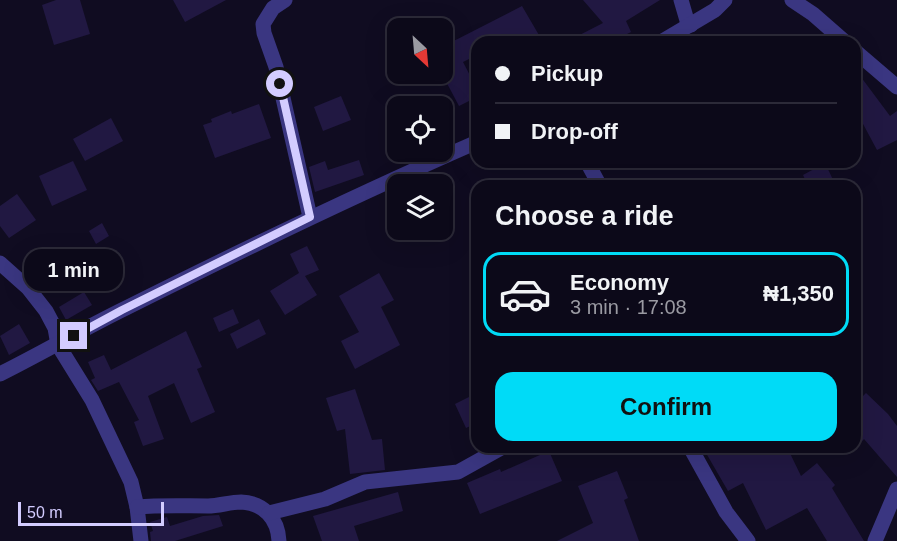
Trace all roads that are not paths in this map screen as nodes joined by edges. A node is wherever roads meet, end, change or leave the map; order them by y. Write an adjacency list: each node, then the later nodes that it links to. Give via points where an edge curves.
1 (285, 0): 11 (street, via 273,8 262,24 276,67)
2 (681, 0): 5 (street)
3 (725, 0): 5 (street)
4 (792, 0): 7 (street)
5 (691, 25): 6 (street)
6 (672, 36)
7 (838, 36)
8 (861, 56): 9 (street)
9 (897, 87)
10 (471, 145): 11 (street)
11 (310, 217): 13 (street)
12 (0, 263): 13 (street, via 46,311)
13 (58, 345): 14 (street); 18 (street, via 112,439)
14 (0, 374)
15 (492, 453): 19 (street, via 458,472 365,483 325,499)
16 (693, 453): 22 (street)
17 (897, 489): 23 (street)
18 (137, 507): 19 (street, via 242,502); 20 (street)
19 (269, 513): 21 (street, via 276,520)
20 (141, 541)
21 (279, 541)
22 (747, 541)
23 (875, 541)

